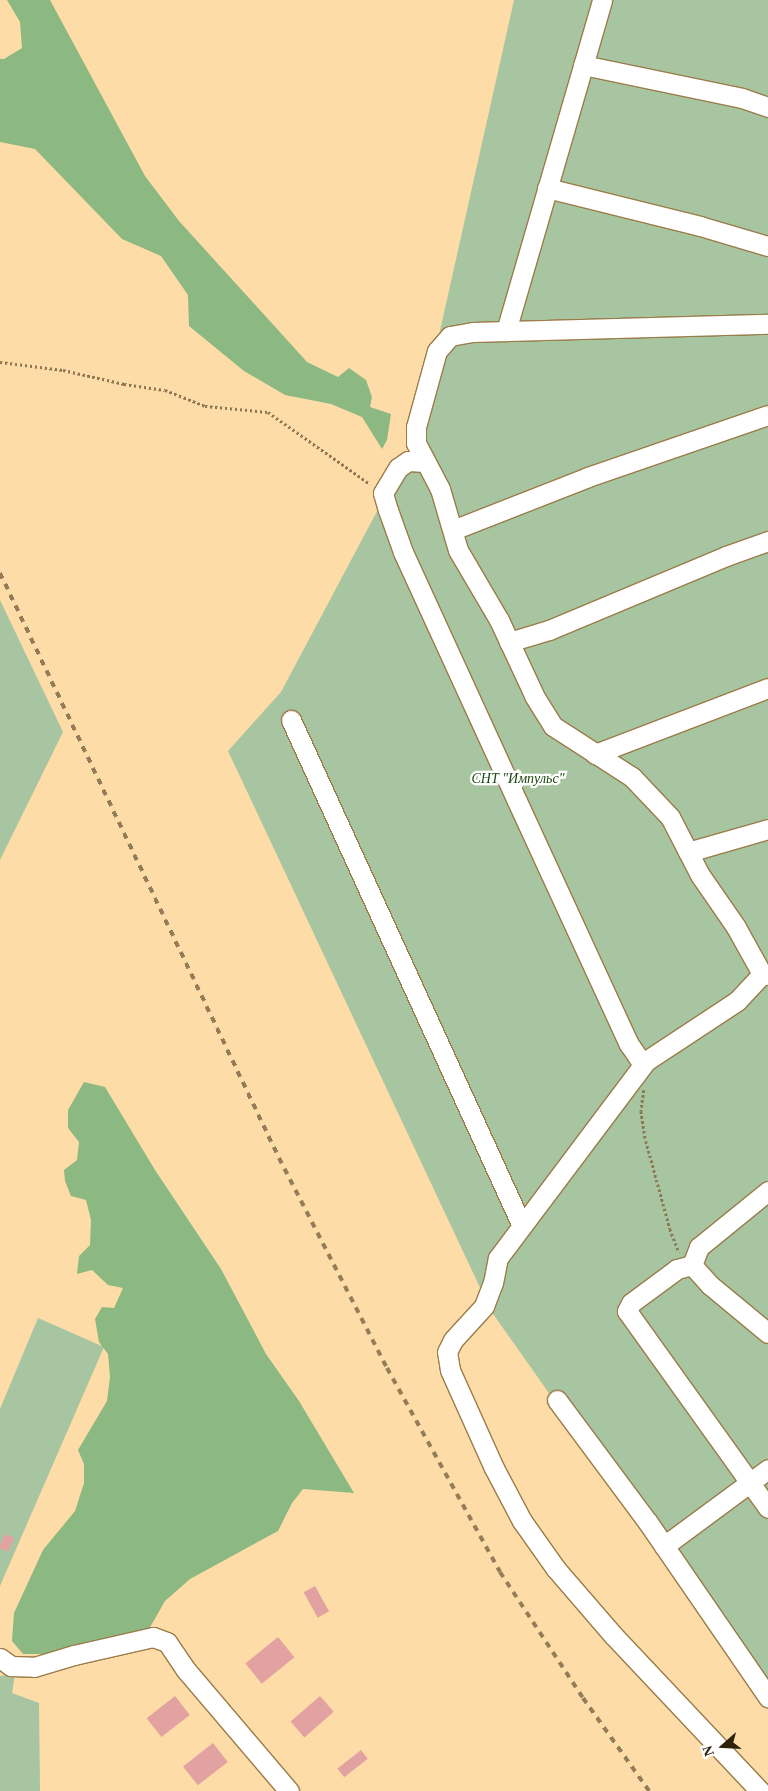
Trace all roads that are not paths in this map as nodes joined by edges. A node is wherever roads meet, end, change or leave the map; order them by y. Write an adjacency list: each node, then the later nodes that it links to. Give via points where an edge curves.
1 (602, 0): 2 (street)
2 (583, 65): 3 (street, via 742,98); 4 (street)
3 (768, 108)
4 (547, 188): 5 (street); 7 (street)
5 (768, 246)
6 (768, 324): 7 (street)
7 (506, 331): 9 (street, via 450,336 437,351 416,427 416,443)
8 (768, 415): 10 (street, via 588,477)
9 (425, 462): 10 (street, via 440,489); 19 (street, via 408,461 398,468 383,493 408,561 629,1044)
10 (453, 530): 12 (street, via 458,550)
11 (768, 541): 12 (street, via 549,630)
12 (509, 642): 15 (street, via 553,726)
13 (768, 688): 15 (street)
14 (291, 720): 21 (street)
15 (595, 754): 17 (street, via 632,777 670,817)
16 (768, 829): 17 (street)
17 (688, 852): 18 (street)
18 (765, 974): 19 (street, via 737,1001)
19 (643, 1065): 21 (street)
20 (768, 1191): 22 (street, via 699,1247)
21 (522, 1226): 32 (street, via 498,1258 484,1306 453,1340 447,1352 450,1370 514,1506 556,1569 613,1635)
22 (692, 1265): 23 (street, via 710,1285); 26 (street, via 677,1269 631,1303 627,1311)
23 (768, 1332)
24 (557, 1400): 28 (street)
25 (768, 1469): 26 (street)
26 (750, 1483): 27 (street); 28 (street)
27 (768, 1508)
28 (664, 1546): 30 (street)
29 (0, 1658): 31 (street, via 11,1666 34,1666 153,1637 167,1642 186,1670)
30 (768, 1697)
31 (289, 1791)
32 (760, 1791)

